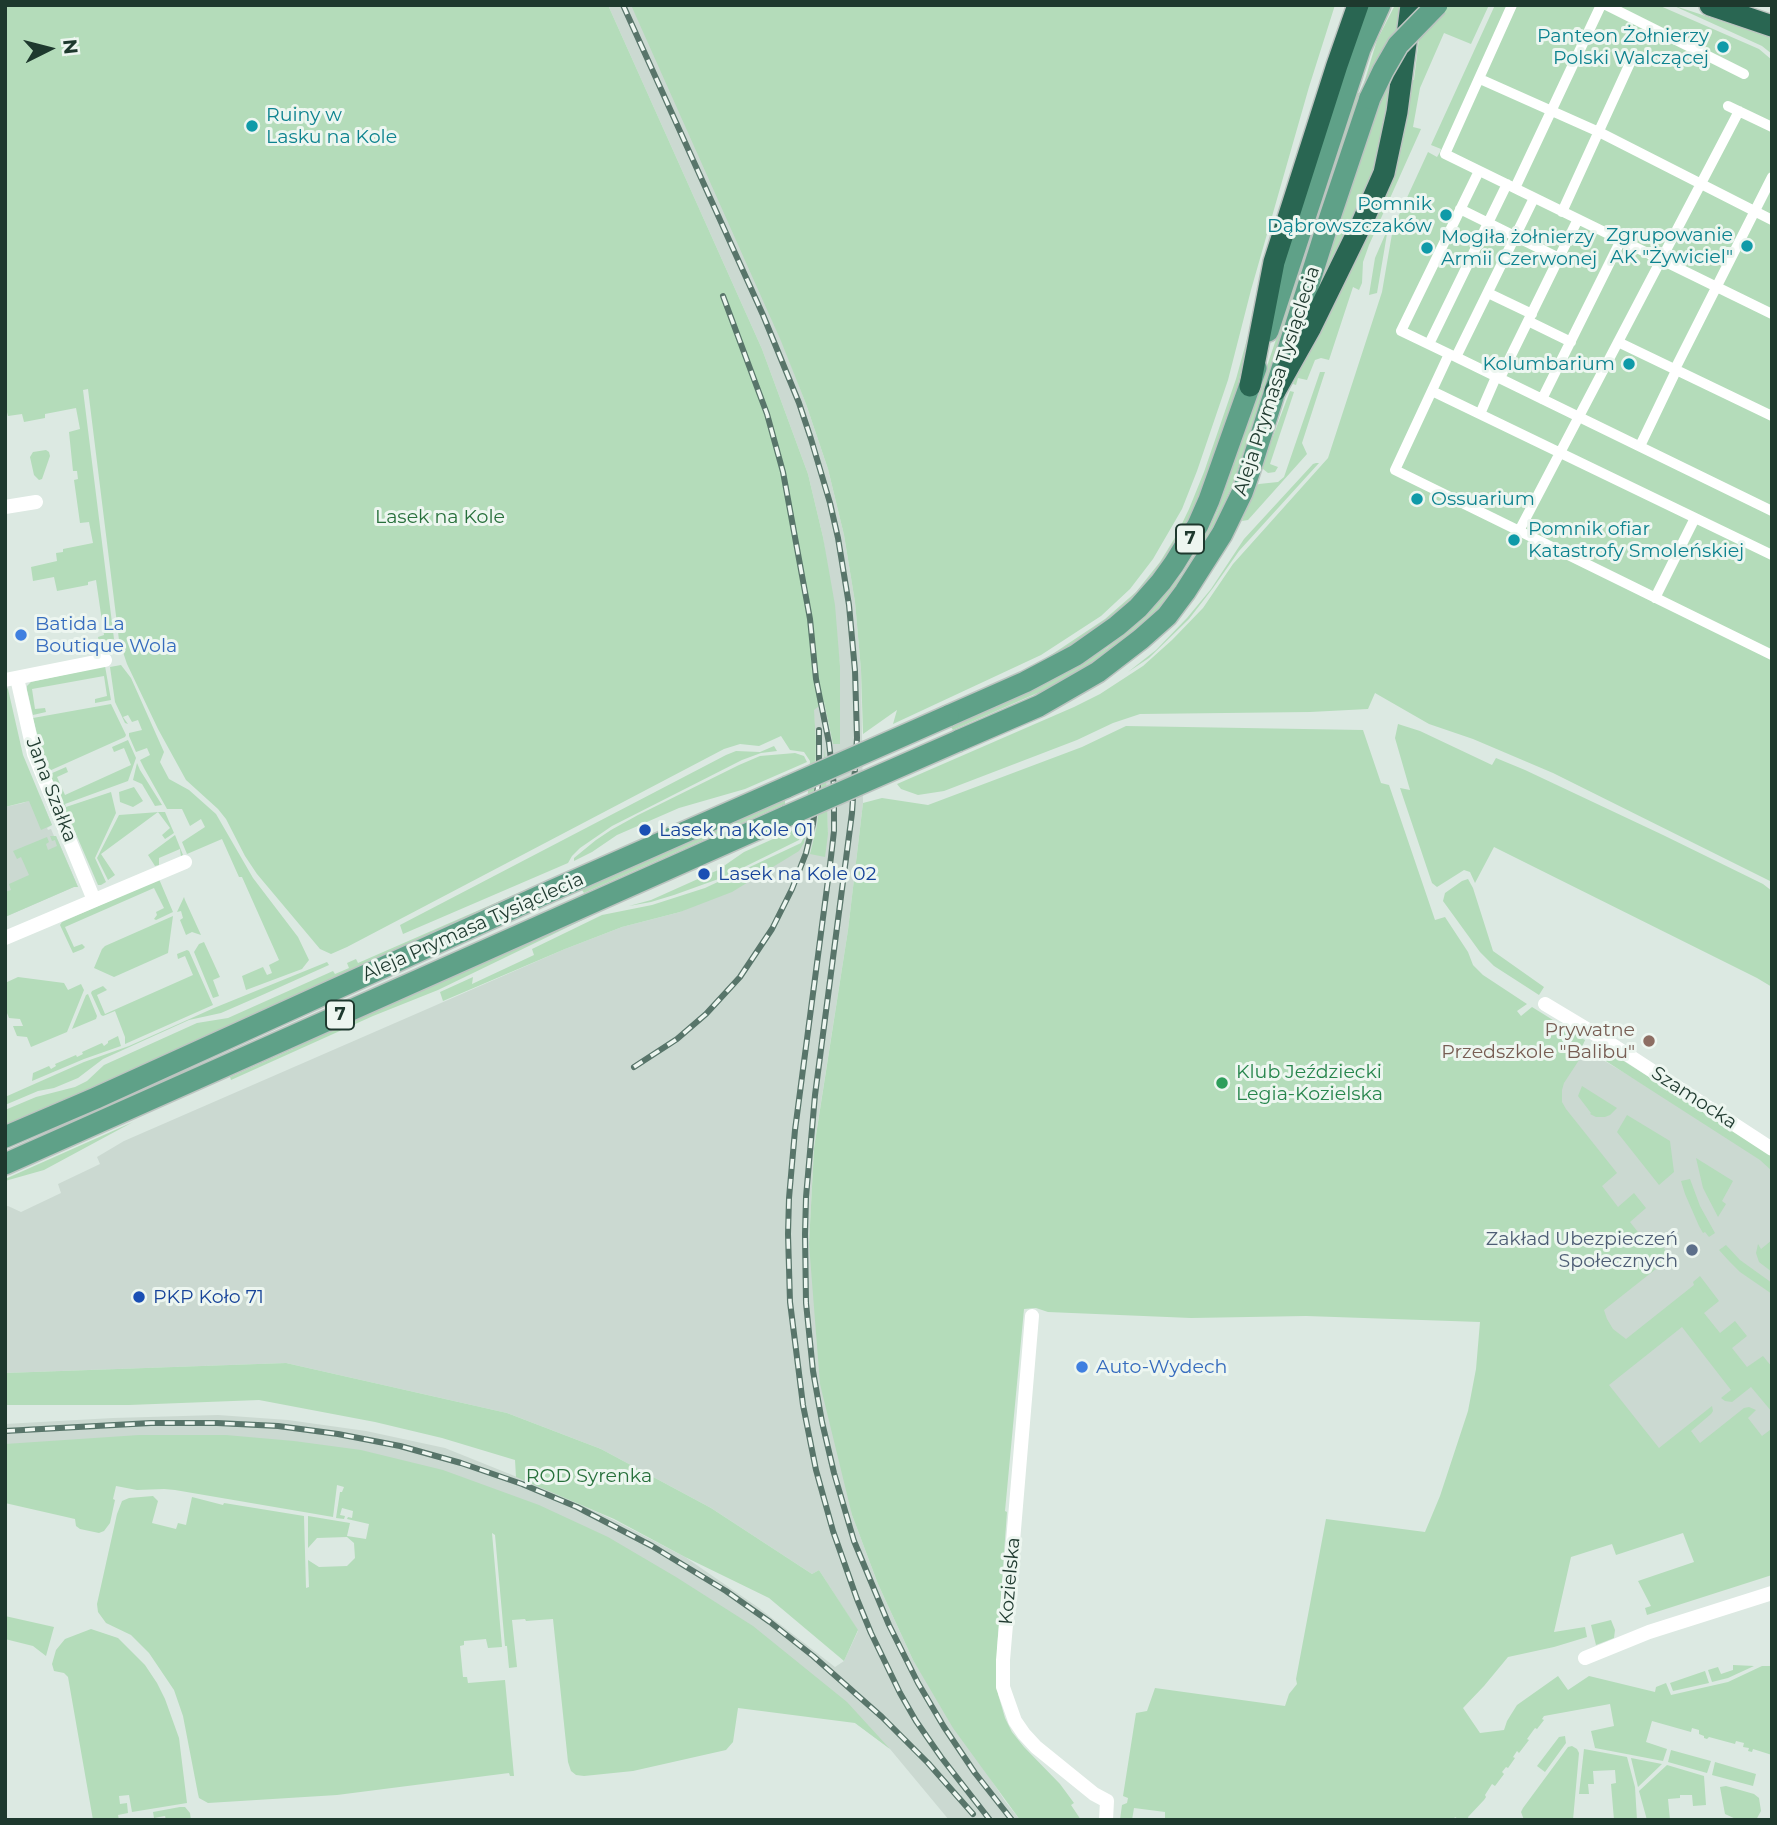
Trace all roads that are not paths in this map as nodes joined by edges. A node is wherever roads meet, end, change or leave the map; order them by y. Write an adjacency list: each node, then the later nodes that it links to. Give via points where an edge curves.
1 (1358, 5): 41 (highway, via 1274,262)
2 (1380, 5): 41 (main road, Aleja Prymasa Tysiąclecia / 7, via 1360,49)
3 (1411, 5): 42 (highway, via 1398,112 1384,173 1316,317)
4 (1437, 5): 42 (main road, Aleja Prymasa Tysiąclecia / 7, bridge, via 1398,45 1370,98)
5 (1512, 5): 12 (street)
6 (1601, 5): 13 (street)
7 (1606, 5): 11 (street)
8 (1710, 5): 9 (highway)
9 (1772, 26)
10 (1630, 63): 15 (street)
11 (1744, 74)
12 (1480, 79): 13 (street); 16 (street, via 1445,155)
13 (1552, 111): 15 (street); 19 (street)
14 (1772, 127): 18 (street, via 1734,108)
15 (1599, 132): 18 (street); 23 (street)
16 (1479, 171): 19 (street); 21 (street)
17 (1772, 177): 22 (street)
18 (1701, 184): 22 (street); 30 (street)
19 (1511, 186): 20 (street); 26 (street)
20 (1534, 198): 23 (street); 27 (street)
21 (1460, 209): 26 (street); 37 (street, via 1401,331)
22 (1755, 211): 25 (street); 31 (street)
23 (1562, 212): 24 (street)
24 (1578, 219): 28 (street); 29 (street)
25 (1772, 220)
26 (1489, 223): 27 (street); 37 (street)
27 (1516, 236): 29 (street); 32 (street)
28 (1621, 240): 30 (street); 36 (street)
29 (1559, 258): 34 (street)
30 (1661, 260): 31 (street); 35 (street)
31 (1717, 287): 33 (street); 39 (street)
32 (1488, 293): 34 (street); 38 (street)
33 (1772, 314)
34 (1530, 317): 36 (street); 40 (street)
35 (1618, 341): 39 (street); 46 (street)
36 (1571, 342): 44 (street)
37 (1429, 344): 38 (street)
38 (1452, 356): 40 (street); 43 (street)
39 (1676, 370): 47 (street); 48 (street)
40 (1498, 378): 44 (street); 45 (street)
41 (1250, 386): 64 (main road, Aleja Prymasa Tysiąclecia / 7, bridge, via 1209,500 1174,564 1138,608 1076,655 1025,682)
42 (1275, 391): 66 (main road, Aleja Prymasa Tysiąclecia / 7, bridge, via 1249,472 1222,534 1167,616 1098,672 1039,706)
43 (1432, 391): 45 (street); 54 (street, via 1395,470)
44 (1542, 399): 46 (street)
45 (1480, 414): 49 (street)
46 (1578, 416): 48 (street); 49 (street)
47 (1772, 416)
48 (1640, 446): 52 (street)
49 (1560, 452): 53 (street); 54 (street)
50 (36, 502): 51 (street)
51 (5, 507)
52 (1772, 511)
53 (1695, 518): 55 (street); 56 (street)
54 (1519, 531): 56 (street)
55 (1772, 555)
56 (1655, 598): 57 (street)
57 (1772, 655)
58 (105, 660): 59 (street)
59 (11, 679): 61 (street, Jana Szałka, via 34,754)
60 (185, 862): 61 (street)
61 (94, 900): 62 (street)
62 (5, 938)
63 (1545, 1004): 65 (street, Szamocka)
64 (5, 1137)
65 (1772, 1149)
66 (5, 1164)
67 (1032, 1315): 70 (street, Kozielska, via 1003,1687 1024,1734 1107,1801)
68 (1772, 1593): 69 (street, via 1649,1632)
69 (1585, 1658)
70 (1106, 1820)

